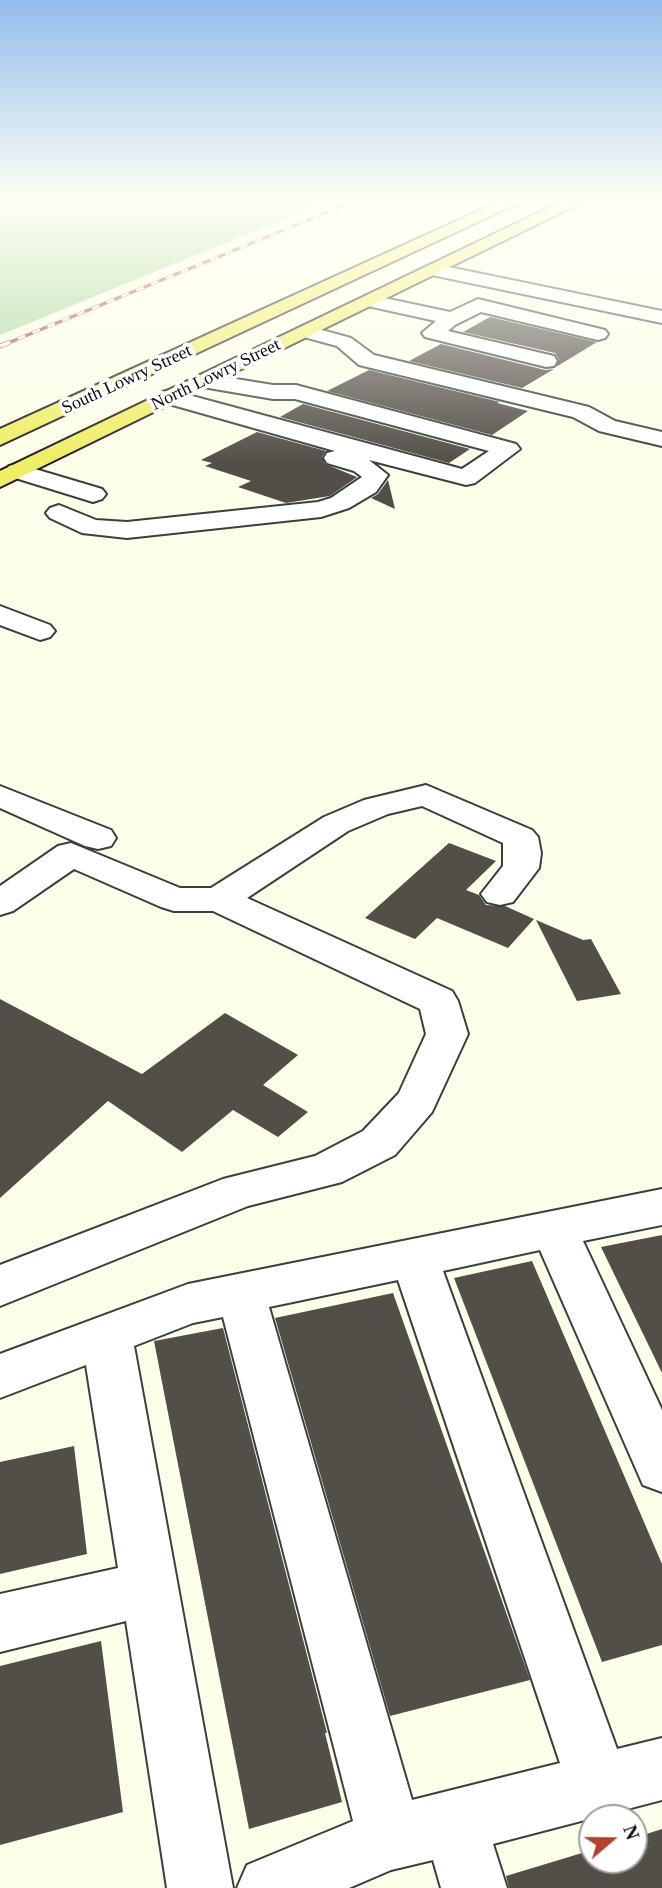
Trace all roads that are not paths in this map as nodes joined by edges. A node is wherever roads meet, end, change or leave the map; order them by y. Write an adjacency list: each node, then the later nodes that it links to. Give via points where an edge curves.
1 (330, 286): 10 (main road, South Lowry Street)
2 (401, 286): 4 (main road, North Lowry Street)
3 (512, 286): 5 (lane)
4 (370, 301): 6 (lane); 7 (main road, North Lowry Street)
5 (662, 317)
6 (453, 319): 8 (lane, via 478,305); 9 (lane, via 432,333)
7 (307, 332): 11 (main road, North Lowry Street); 14 (lane, via 344,342 367,360 581,412 607,426)
8 (598, 334)
9 (546, 361)
10 (154, 367): 11 (main road); 13 (main road, South Lowry Street)
11 (205, 381): 12 (main road, North Lowry Street); 12 (lane, via 296,392 508,449 466,478)
12 (159, 402): 15 (main road, North Lowry Street); 17 (lane, via 363,466 376,475 367,487 340,503 298,512 127,530 91,527)
13 (0, 438)
14 (662, 439)
15 (9, 475): 16 (lane)
16 (93, 494)
17 (59, 513)
18 (0, 615): 19 (lane)
19 (40, 631)
20 (0, 796): 21 (lane)
21 (98, 838)
22 (500, 894): 23 (lane, via 521,868 520,837 426,794 336,824)
23 (219, 900): 24 (lane, via 174,899 71,855); 28 (lane, via 438,1002 447,1034 417,1101 379,1143 326,1170 239,1191)
24 (0, 903)
25 (662, 1207): 26 (lane)
26 (554, 1229): 27 (lane); 32 (lane)
27 (414, 1258): 29 (lane); 36 (lane)
28 (0, 1286)
29 (241, 1294): 30 (lane, via 188,1304); 38 (lane)
30 (107, 1336): 31 (lane); 33 (lane)
31 (0, 1376)
32 (662, 1468)
33 (149, 1588): 34 (lane); 39 (lane)
34 (0, 1623)
35 (662, 1769): 36 (lane)
36 (599, 1785): 37 (lane)
37 (454, 1822): 38 (lane); 41 (lane)
38 (390, 1838): 40 (lane)
39 (200, 1888)
40 (270, 1888)
41 (474, 1888)

